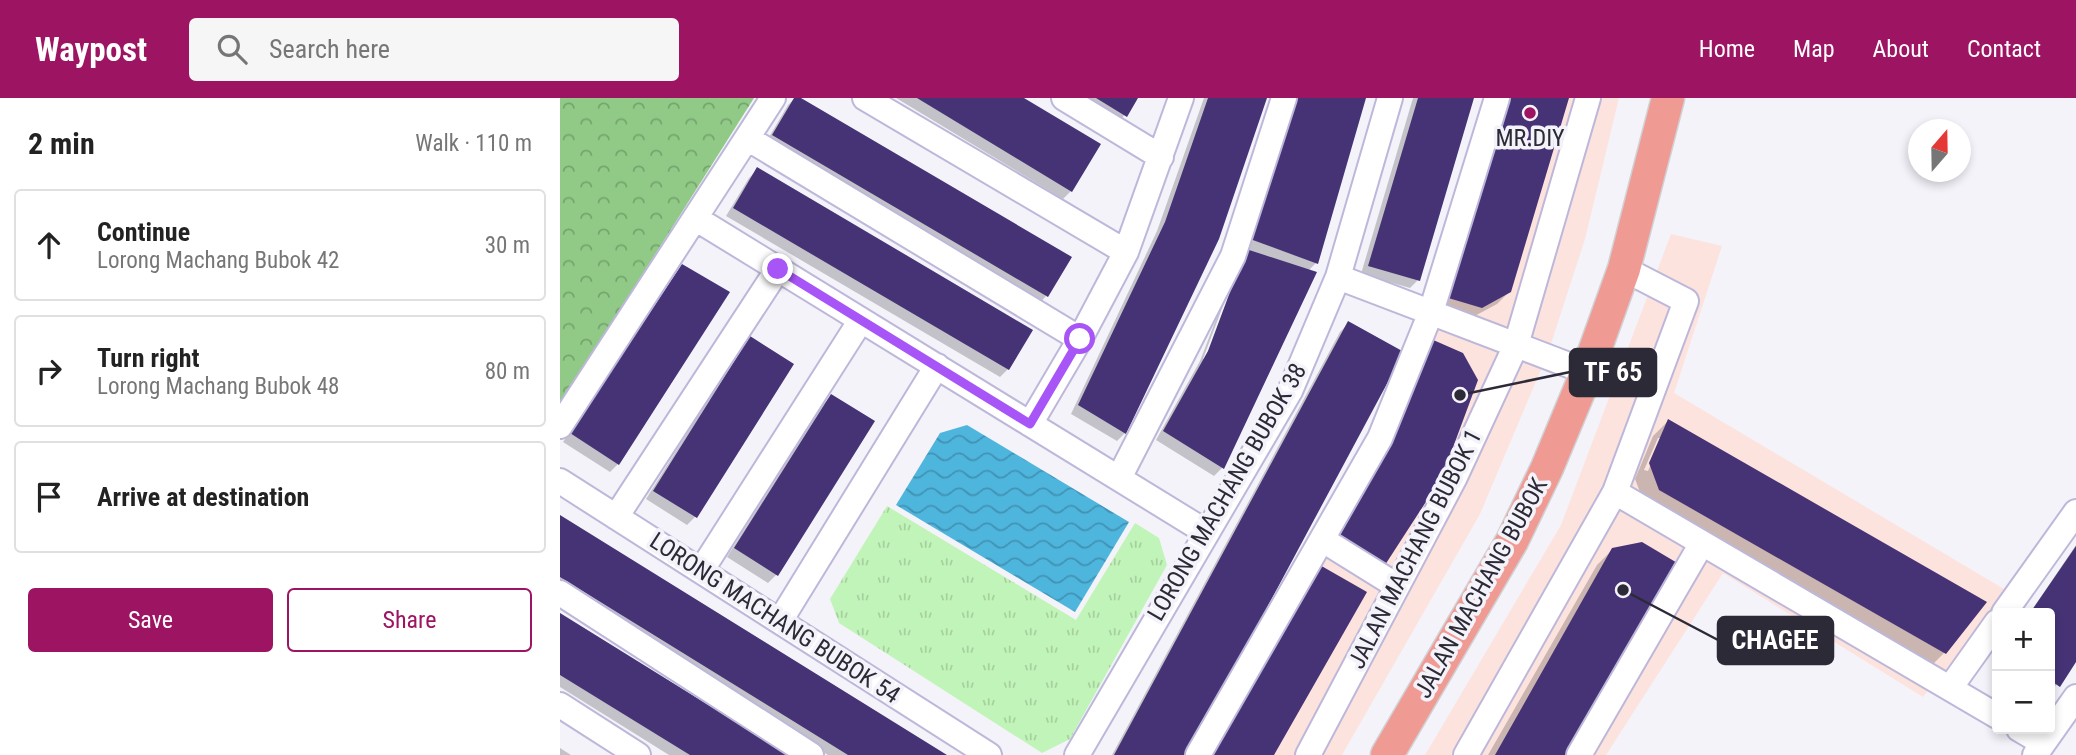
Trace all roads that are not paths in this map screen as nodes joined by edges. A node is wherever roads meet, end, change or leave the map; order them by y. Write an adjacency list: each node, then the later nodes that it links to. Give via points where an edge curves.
1 (773, 98): 10 (street)
2 (865, 98): 13 (street)
3 (1063, 98): 11 (street)
4 (1181, 98): 11 (street)
5 (1284, 98): 25 (street, via 1233,256)
6 (1390, 98): 16 (street, LORONG MACHANG BUBOK 38)
7 (1497, 98): 17 (street)
8 (1588, 98): 20 (street, JALAN MACHANG BUBOK 1)
9 (1668, 98): 15 (main road, JALAN MACHANG BUBOK)
10 (747, 138): 12 (street); 19 (street)
11 (1161, 157): 13 (street)
12 (695, 218): 14 (street); 24 (street)
13 (1126, 252): 19 (street)
14 (778, 269): 18 (street); 29 (street)
15 (1623, 269): 22 (main road, JALAN MACHANG BUBOK); 27 (street, via 1686,301)
16 (1338, 277): 17 (street); 30 (street, LORONG MACHANG BUBOK 38, via 1290,391)
17 (1431, 312): 20 (street); 31 (street, via 1380,438)
18 (861, 320): 21 (street); 33 (street)
19 (1080, 339): 23 (street)
20 (1516, 345): 22 (street); 34 (street, JALAN MACHANG BUBOK 1, via 1454,479)
21 (937, 366): 23 (street); 37 (street)
22 (1587, 372): 51 (main road, JALAN MACHANG BUBOK, via 1512,541)
23 (1030, 424): 25 (street)
24 (560, 426)
25 (1119, 478): 30 (street)
26 (560, 481): 29 (street, LORONG MACHANG BUBOK 54)
27 (1615, 492): 32 (street); 52 (street)
28 (2076, 512): 36 (street)
29 (616, 517): 33 (street, LORONG MACHANG BUBOK 54)
30 (1206, 532): 48 (street, LORONG MACHANG BUBOK 38)
31 (1323, 540): 34 (street); 49 (street)
32 (1702, 543): 39 (street); 53 (street)
33 (701, 571): 37 (street, LORONG MACHANG BUBOK 54)
34 (1397, 586): 50 (street, JALAN MACHANG BUBOK 1)
35 (560, 593): 46 (street)
36 (2008, 608)
37 (780, 621): 47 (street, LORONG MACHANG BUBOK 54)
38 (1992, 629): 39 (street)
39 (1950, 688): 42 (street)
40 (2076, 697): 44 (street)
41 (560, 705): 45 (street)
42 (1992, 713)
43 (2024, 734): 44 (street)
44 (2039, 749)
45 (638, 755)
46 (811, 755)
47 (989, 755)
48 (1077, 755)
49 (1198, 755)
50 (1308, 755)
51 (1387, 755)
52 (1466, 755)
53 (1579, 755)

